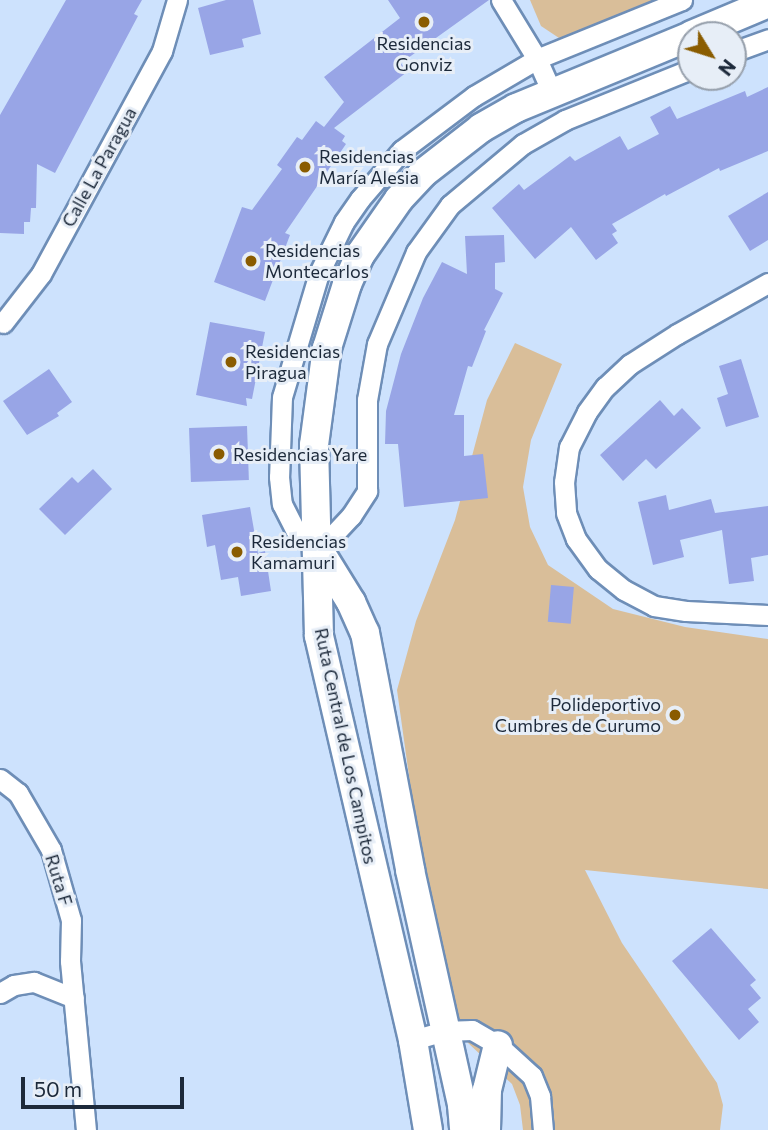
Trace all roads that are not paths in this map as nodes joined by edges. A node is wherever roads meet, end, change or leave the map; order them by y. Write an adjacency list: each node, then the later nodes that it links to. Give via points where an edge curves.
1 (177, 0): 13 (street, Calle La Paragua, via 162,51 41,274)
2 (501, 0): 9 (street)
3 (682, 0): 9 (street)
4 (768, 3): 5 (main road)
5 (725, 21)
6 (768, 38): 8 (street)
7 (677, 41): 11 (main road)
8 (747, 46)
9 (537, 59): 11 (street); 14 (street, via 474,96 402,150 360,199 331,246 292,354 282,397 279,445 282,504 296,531)
10 (677, 75): 14 (street, via 555,126 492,167 450,205 416,252 377,344 367,400 367,491 334,534)
11 (552, 92): 14 (main road, via 481,128 422,174 360,255 336,315 321,380 314,445)
12 (768, 283): 15 (street, via 642,357 605,387 569,447 564,482 566,513 576,539 598,569 624,590 654,606)
13 (3, 323)
14 (315, 545): 19 (main road, Ruta Central de Los Campitos, via 365,633); 20 (main road, Ruta Central de Los Campitos, via 318,636)
15 (768, 615)
16 (0, 779): 18 (street, Ruta F, via 18,793 51,850 71,920)
17 (0, 993): 18 (street, via 34,982)
18 (74, 998): 22 (street, Ruta F)
19 (444, 1031): 20 (street); 21 (street, via 472,1030); 24 (main road, Ruta Central de Los Campitos)
20 (413, 1040): 23 (main road, Ruta Central de Los Campitos)
21 (498, 1045): 25 (main road, via 487,1090); 26 (street, via 532,1076 540,1096)
22 (86, 1130)
23 (428, 1130)
24 (464, 1130)
25 (486, 1130)
26 (543, 1130)

